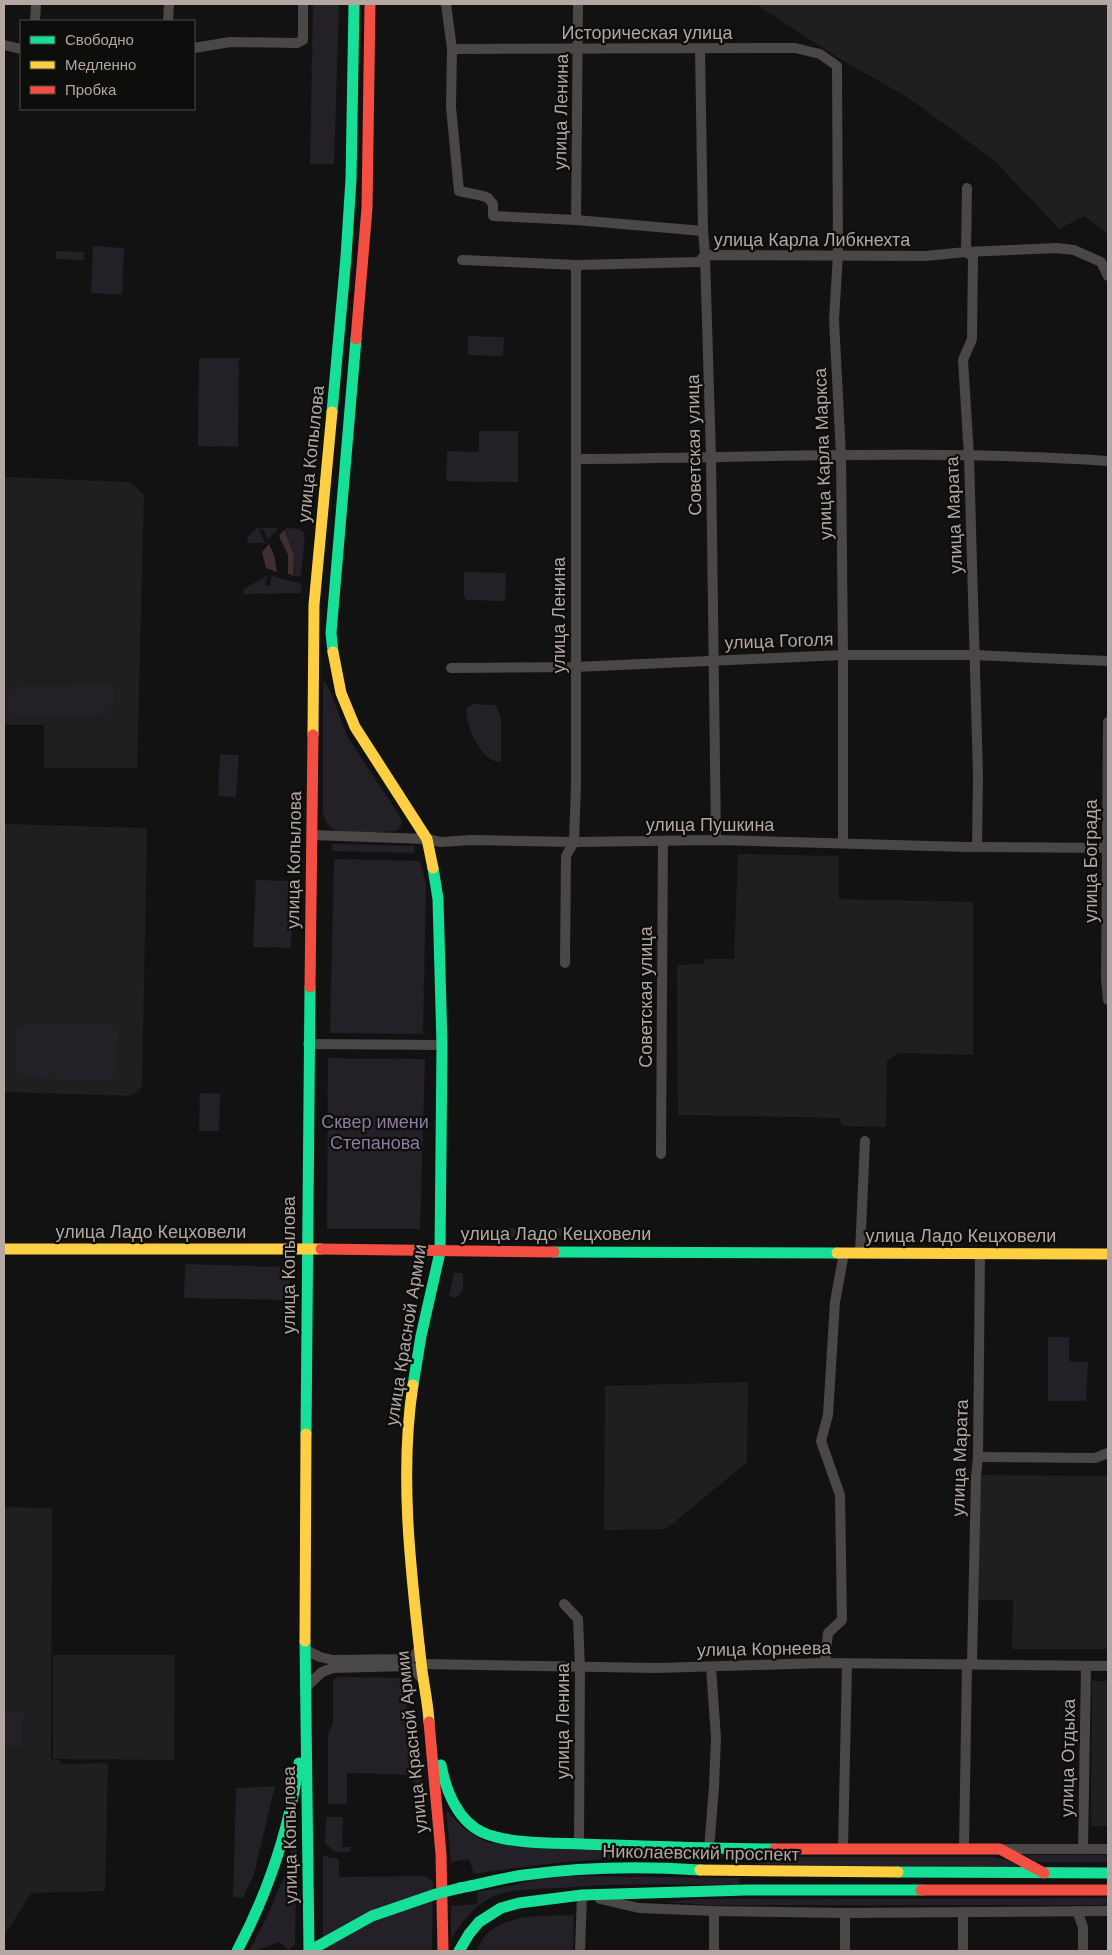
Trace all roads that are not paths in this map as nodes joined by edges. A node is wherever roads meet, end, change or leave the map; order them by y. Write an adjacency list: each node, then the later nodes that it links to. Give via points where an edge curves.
1 (36, 4): 8 (street)
2 (169, 4): 9 (street)
3 (303, 4): 11 (street, via 303,40 297,43 230,42)
4 (354, 4): 39 (main road, улица Копылова, via 351,179 346,257 314,605)
5 (370, 4): 33 (main road, улица Копылова, via 367,208 339,536)
6 (446, 4): 13 (street)
7 (578, 4): 15 (street, улица Ленина)
8 (35, 20)
9 (168, 20)
10 (4, 44): 12 (street)
11 (195, 48)
12 (20, 49)
13 (452, 49): 15 (street, Историческая улица); 18 (street, via 451,107 459,190 488,198 493,204 493,216)
14 (700, 49): 15 (street, Историческая улица); 16 (street, Историческая улица, via 795,48 820,54); 19 (street, Советская улица)
15 (578, 50): 18 (street, улица Ленина)
16 (837, 66): 21 (street, улица Карла Маркса)
17 (967, 188): 20 (street, улица Марата)
18 (576, 220): 19 (street, улица Карла Либкнехта)
19 (703, 231): 22 (street, Советская улица)
20 (966, 252): 21 (street, улица Карла Либкнехта, via 925,256); 25 (street, улица Карла Либкнехта, via 1074,250 1101,262); 28 (street, улица Марата, via 973,257 972,339 963,360)
21 (838, 254): 22 (street, улица Карла Либкнехта); 26 (street, улица Карла Маркса, via 834,320)
22 (706, 255): 24 (street, улица Карла Либкнехта, via 699,262); 27 (street, Советская улица)
23 (462, 260): 24 (street, улица Карла Либкнехта)
24 (576, 265): 29 (street, улица Ленина)
25 (1108, 276)
26 (841, 455): 27 (street); 28 (street); 31 (street, улица Карла Маркса)
27 (711, 456): 29 (street); 34 (street, Советская улица)
28 (969, 456): 30 (street); 32 (street, улица Марата)
29 (576, 459): 36 (street, улица Ленина)
30 (1108, 461)
31 (843, 655): 32 (street, улица Гоголя); 34 (street, улица Гоголя); 44 (street, улица Карла Маркса)
32 (974, 655): 35 (street, улица Гоголя); 45 (street, улица Марата)
33 (333, 658): 40 (main road, улица Красной Армии, via 341,693 355,727)
34 (712, 660): 36 (street, улица Гоголя); 41 (street, Советская улица)
35 (1108, 661)
36 (575, 667): 37 (street, улица Гоголя); 43 (street, улица Ленина)
37 (452, 668)
38 (1108, 722): 46 (street, улица Бограда)
39 (312, 836): 40 (street, улица Пушкина); 49 (main road, улица Копылова)
40 (427, 839): 43 (street, улица Пушкина, via 441,842); 50 (main road, улица Красной Армии, via 438,899)
41 (716, 840): 42 (street, улица Пушкина); 44 (street, улица Пушкина)
42 (663, 841): 43 (street, улица Пушкина); 52 (street, Советская улица)
43 (574, 842): 47 (street, улица Ленина, via 566,856)
44 (843, 842): 45 (street, улица Пушкина)
45 (977, 846): 46 (street, улица Пушкина)
46 (1108, 848): 48 (street, улица Бограда)
47 (565, 963)
48 (1108, 1000)
49 (308, 1044): 50 (street); 53 (main road, улица Копылова)
50 (442, 1045): 55 (main road, улица Красной Армии)
51 (864, 1141): 57 (street)
52 (661, 1154)
53 (307, 1249): 54 (main road, улица Ладо Кецховели); 55 (main road, улица Ладо Кецховели); 65 (main road, улица Копылова)
54 (4, 1250)
55 (440, 1252): 56 (main road, улица Ладо Кецховели); 64 (main road, улица Красной Армии, via 421,1336 407,1430 410,1548)
56 (844, 1253): 57 (main road, улица Ладо Кецховели); 66 (street, via 835,1302 828,1415 821,1441 840,1495 842,1620 828,1633)
57 (860, 1253): 58 (main road, улица Ладо Кецховели)
58 (980, 1253): 59 (main road, улица Ладо Кецховели); 62 (street, улица Марата)
59 (1108, 1254)
60 (1108, 1447): 61 (street)
61 (1108, 1454): 62 (street, via 1096,1458)
62 (978, 1457): 69 (street, улица Марата)
63 (564, 1604): 72 (street, улица Ленина, via 578,1619)
64 (420, 1648): 65 (street, via 409,1659 333,1660); 67 (main road, улица Красной Армии)
65 (306, 1650): 75 (main road, улица Копылова)
66 (825, 1663): 68 (street, улица Корнеева); 73 (street, улица Корнеева)
67 (421, 1664): 72 (street, улица Корнеева); 74 (main road, улица Красной Армии)
68 (847, 1664): 69 (street, улица Корнеева); 79 (street)
69 (970, 1664): 70 (street, улица Корнеева); 80 (street, улица Марата)
70 (1086, 1666): 71 (street, улица Корнеева); 83 (street, улица Отдыха)
71 (1108, 1666)
72 (580, 1667): 73 (street, улица Корнеева); 78 (street, улица Ленина)
73 (711, 1667): 81 (street, via 716,1738)
74 (424, 1683): 75 (street, via 409,1666 333,1668 322,1672); 76 (main road, улица Красной Армии)
75 (305, 1688): 77 (main road, улица Копылова)
76 (428, 1707): 78 (main road, Николаевский проспект, via 444,1780 460,1814 471,1825 503,1838); 98 (main road, улица Красной Армии, via 441,1854)
77 (305, 1718): 96 (main road, улица Копылова, via 290,1818 278,1861); 97 (main road, улица Копылова)
78 (579, 1844): 81 (main road, Николаевский проспект)
79 (843, 1848): 80 (main road, Николаевский проспект); 85 (main road, Николаевский проспект)
80 (964, 1848): 82 (main road, Николаевский проспект)
81 (709, 1849): 85 (main road, Николаевский проспект)
82 (1000, 1849): 83 (street); 88 (main road)
83 (1083, 1849): 84 (street)
84 (1108, 1849)
85 (793, 1850): 86 (main road)
86 (692, 1869): 88 (main road, Николаевский проспект); 97 (main road, Николаевский проспект, bridge, via 622,1868 554,1872 460,1888 372,1916)
87 (1108, 1873): 88 (main road, Николаевский проспект)
88 (1044, 1874)
89 (1108, 1890): 90 (main road, Николаевский проспект, via 747,1890)
90 (582, 1895): 91 (street, via 639,1908); 99 (main road, Николаевский проспект, via 501,1908 479,1922); 100 (street)
91 (714, 1911): 93 (street); 101 (street)
92 (1108, 1911): 95 (street)
93 (845, 1912): 94 (street); 102 (street)
94 (963, 1912): 95 (street); 103 (street)
95 (1077, 1912): 104 (street, via 1083,1928)
96 (237, 1951)
97 (309, 1951)
98 (442, 1951)
99 (459, 1951)
100 (580, 1951)
101 (714, 1951)
102 (845, 1951)
103 (963, 1951)
104 (1083, 1951)

